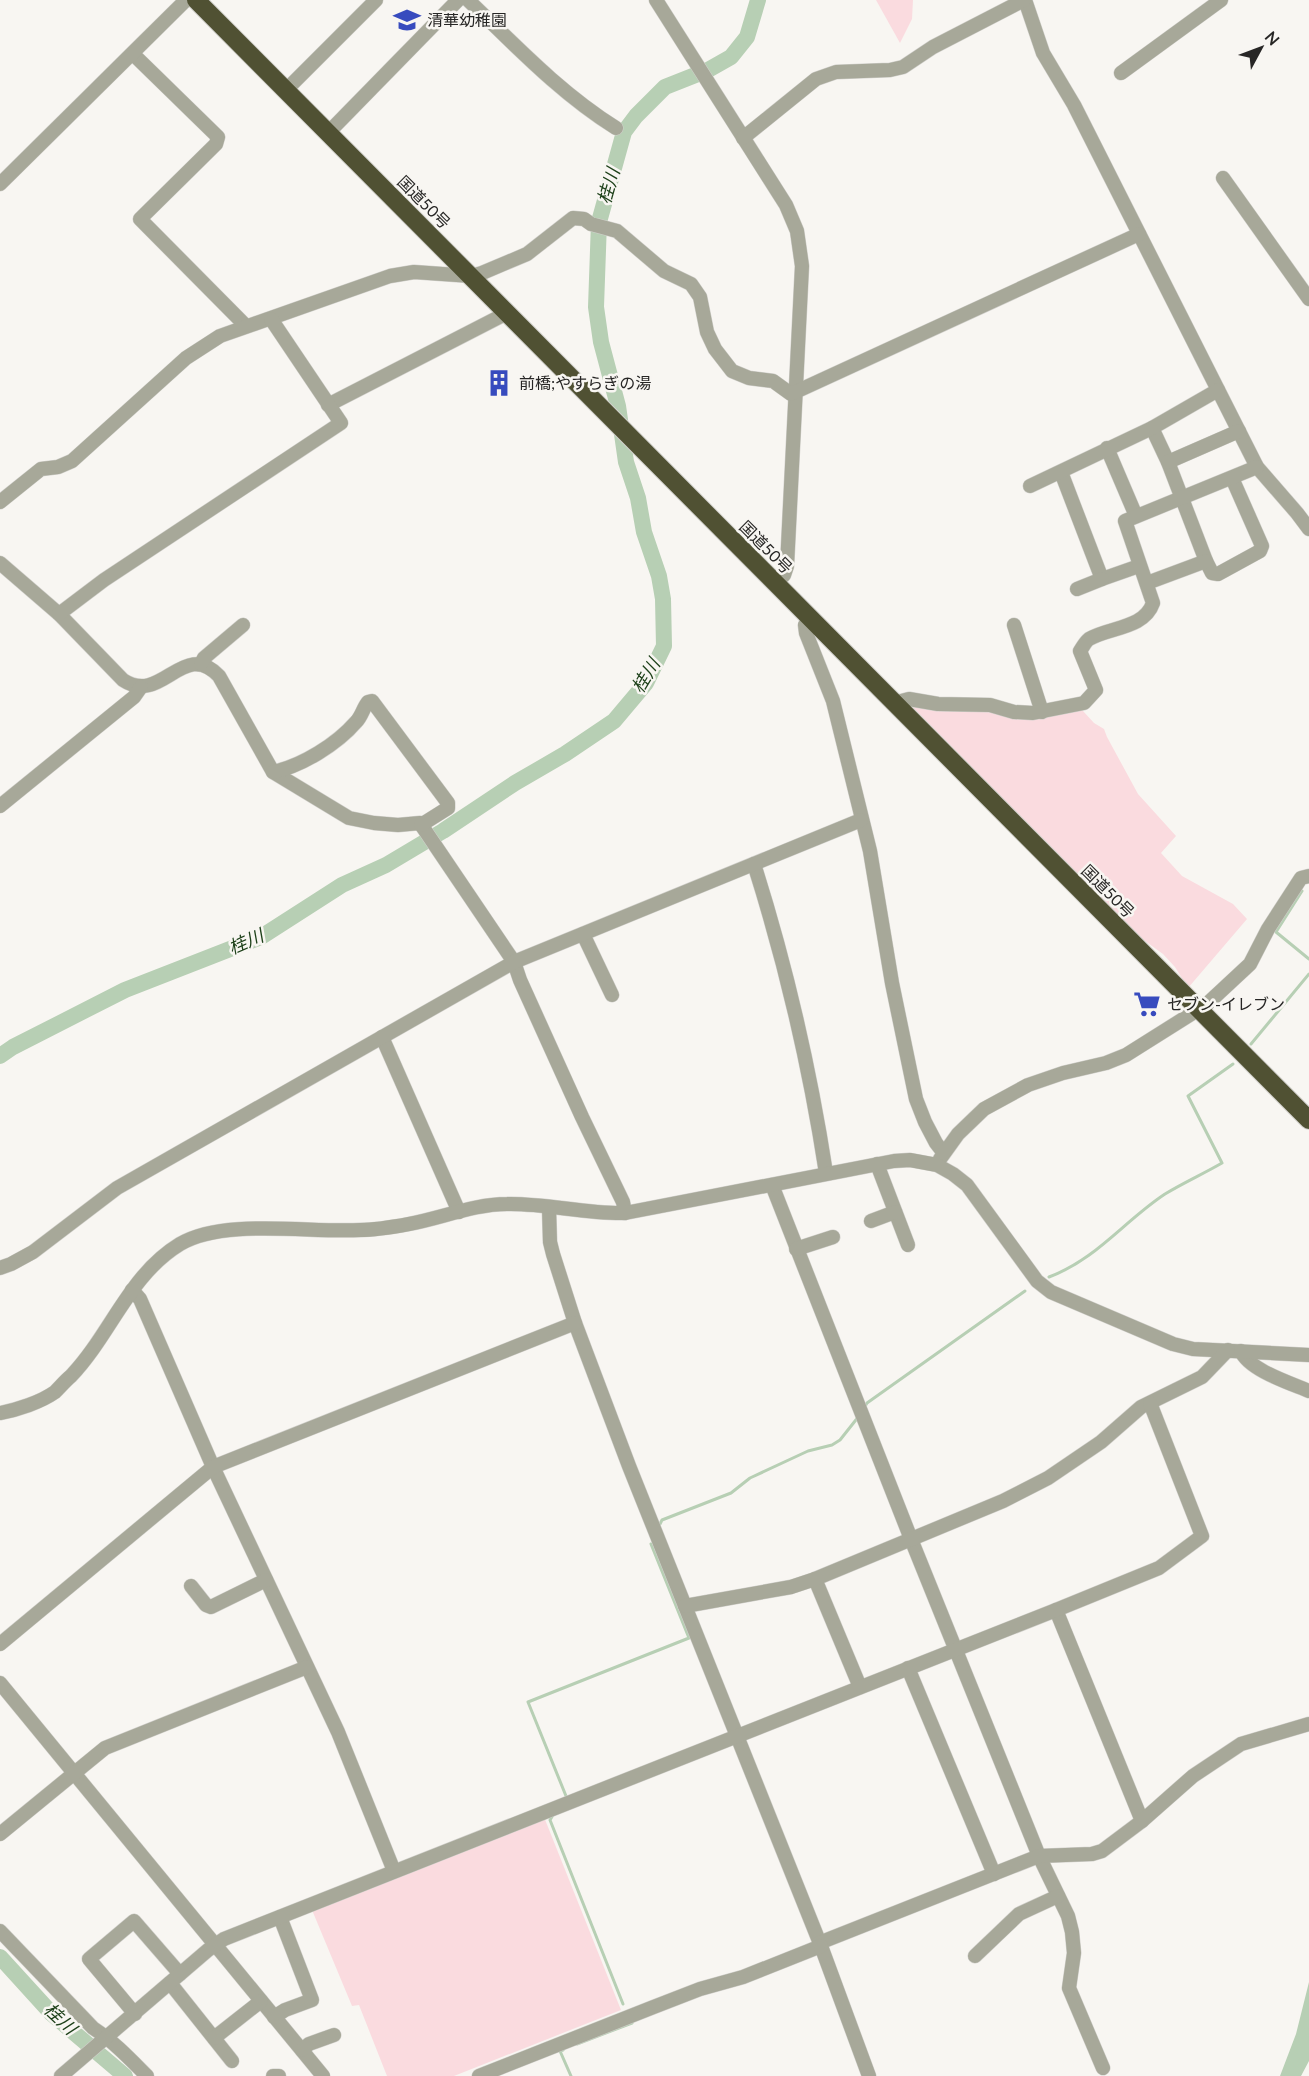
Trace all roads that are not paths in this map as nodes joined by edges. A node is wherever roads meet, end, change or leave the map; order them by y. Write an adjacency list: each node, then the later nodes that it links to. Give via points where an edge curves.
1 (186, 0): 9 (street)
2 (195, 0): 11 (highway, 国道50号)
3 (376, 0): 11 (street)
4 (458, 0): 13 (street)
5 (468, 0): 12 (street, via 569,94)
6 (656, 0): 14 (street)
7 (1024, 0): 14 (street, via 903,67 836,72 816,79); 17 (street, via 1043,53 1074,105)
8 (1221, 0): 10 (street)
9 (133, 54): 16 (street); 22 (street, via 218,137 216,144 140,219)
10 (1121, 73)
11 (286, 90): 13 (highway, 国道50号)
12 (616, 128)
13 (328, 133): 18 (highway, 国道50号)
14 (743, 138): 24 (street, via 786,205 797,231 802,266)
15 (1223, 178): 19 (street)
16 (0, 184)
17 (1139, 234): 23 (street); 24 (street)
18 (471, 276): 20 (highway, 国道50号); 21 (street, via 414,272 390,276); 24 (street, via 526,254 573,218 584,219 614,230 664,271 692,284 700,297 707,332 732,371 773,381 791,394)
19 (1309, 298)
20 (507, 313): 25 (street); 42 (highway, 国道50号)
21 (271, 319): 22 (street); 25 (street)
22 (246, 326): 35 (street, via 220,336 186,358 72,461 41,469)
23 (1218, 390): 26 (street); 27 (street)
24 (796, 393): 42 (street, via 787,566)
25 (328, 405): 45 (street, via 340,423)
26 (1152, 428): 28 (street); 29 (street)
27 (1239, 431): 29 (street); 30 (street)
28 (1107, 448): 31 (street); 36 (street)
29 (1168, 462): 34 (street)
30 (1257, 466): 32 (street); 37 (street)
31 (1061, 472): 33 (street); 41 (street)
32 (1232, 478): 34 (street); 38 (street, via 1262,546 1218,574 1212,573)
33 (1030, 486)
34 (1183, 498): 36 (street); 38 (street)
35 (0, 502)
36 (1136, 516): 40 (street, via 1125,525)
37 (1309, 529)
38 (1206, 561): 43 (street)
39 (0, 563): 45 (street)
40 (1139, 566): 41 (street); 43 (street)
41 (1102, 579): 44 (street)
42 (775, 584): 46 (highway, 国道50号)
43 (1147, 584): 52 (street, via 1152,607 1137,621 1087,640 1080,651 1096,690 1094,694 1084,703)
44 (1077, 589)
45 (59, 614): 50 (street, via 123,680)
46 (810, 619): 51 (highway, 国道50号); 55 (street, via 805,625 806,633 833,701)
47 (243, 625): 49 (street)
48 (1014, 625): 52 (street)
49 (201, 664): 50 (street, via 184,667); 53 (street, via 219,676)
50 (141, 687): 54 (street, via 134,697)
51 (894, 703): 52 (street, via 909,699); 62 (highway, 国道50号)
52 (1042, 712)
53 (273, 772): 56 (street, via 349,818 374,823 420,823); 56 (street, via 305,760 331,743 355,724 372,701 448,803 448,808)
54 (0, 806)
55 (861, 820): 57 (street); 65 (street, via 916,1099)
56 (423, 827): 60 (street)
57 (754, 864): 59 (street); 68 (street, via 814,1095)
58 (1309, 876): 62 (street, via 1301,878 1293,889 1250,964)
59 (583, 934): 60 (street); 61 (street)
60 (514, 962): 63 (street); 73 (street)
61 (612, 995)
62 (1199, 1009): 64 (highway, 国道50号); 65 (street, via 1126,1055 1042,1079 1015,1091 984,1109)
63 (382, 1037): 71 (street); 78 (street, via 117,1188 33,1252)
64 (1309, 1120)
65 (943, 1152): 67 (street)
66 (877, 1164): 67 (street, via 910,1160); 68 (street); 72 (street)
67 (937, 1165): 81 (street, via 967,1185 1037,1281 1051,1292 1173,1344)
68 (826, 1173): 69 (street)
69 (772, 1185): 73 (street); 77 (street)
70 (549, 1208): 71 (street, via 497,1204); 73 (street); 80 (street, via 550,1242)
71 (459, 1212): 79 (street, via 360,1230 235,1229 207,1233 170,1251)
72 (895, 1212): 74 (street); 76 (street)
73 (625, 1213)
74 (871, 1221)
75 (833, 1237): 77 (street)
76 (908, 1245)
77 (796, 1249): 87 (street)
78 (0, 1268)
79 (132, 1290): 85 (street, via 80,1366 54,1392 17,1410); 86 (street, via 140,1299)
80 (575, 1323): 86 (street); 91 (street)
81 (1235, 1351): 82 (street); 83 (street, via 1276,1377); 84 (street, via 1202,1377)
82 (1309, 1355)
83 (1309, 1391)
84 (1150, 1403): 87 (street, via 1048,1478); 92 (street, via 1202,1536 1158,1568)
85 (0, 1413)
86 (213, 1467): 89 (street); 93 (street)
87 (911, 1539): 88 (street); 94 (street)
88 (815, 1579): 91 (street); 98 (street)
89 (266, 1580): 90 (street, via 211,1607); 95 (street)
90 (190, 1586)
91 (685, 1606): 100 (street)
92 (1056, 1610): 94 (street); 102 (street)
93 (0, 1644)
94 (956, 1650): 96 (street); 104 (street)
95 (307, 1667): 101 (street, via 109,1746); 105 (street, via 338,1732)
96 (908, 1668): 98 (street); 106 (street)
97 (0, 1683): 101 (street)
98 (860, 1687): 100 (street)
99 (1309, 1724): 102 (street, via 1241,1744 1193,1776)
100 (737, 1737): 105 (street); 110 (street)
101 (74, 1773): 103 (street); 111 (street)
102 (1142, 1821): 104 (street, via 1102,1851)
103 (0, 1834)
104 (1039, 1856): 106 (street); 107 (street)
105 (394, 1871): 108 (street)
106 (994, 1874): 110 (street)
107 (1058, 1896): 112 (street, via 1019,1914); 122 (street, via 1068,1916 1074,1943 1069,1988)
108 (280, 1917): 111 (street); 116 (street, via 312,2000)
109 (0, 1931): 119 (street)
110 (820, 1944): 128 (street); 129 (street)
111 (214, 1945): 113 (street); 114 (street)
112 (975, 1956)
113 (175, 1979): 115 (street); 115 (street, via 134,1920 89,1959); 118 (street)
114 (261, 2001): 116 (street); 118 (street)
115 (135, 2014): 119 (street)
116 (274, 2017): 120 (street)
117 (334, 2035): 120 (street)
118 (214, 2038): 121 (street)
119 (106, 2039): 123 (street); 124 (street)
120 (302, 2050): 127 (street)
121 (232, 2061)
122 (1103, 2068)
123 (61, 2076)
124 (147, 2076)
125 (273, 2076): 126 (street)
126 (279, 2076)
127 (323, 2076)
128 (479, 2076)
129 (868, 2076)

